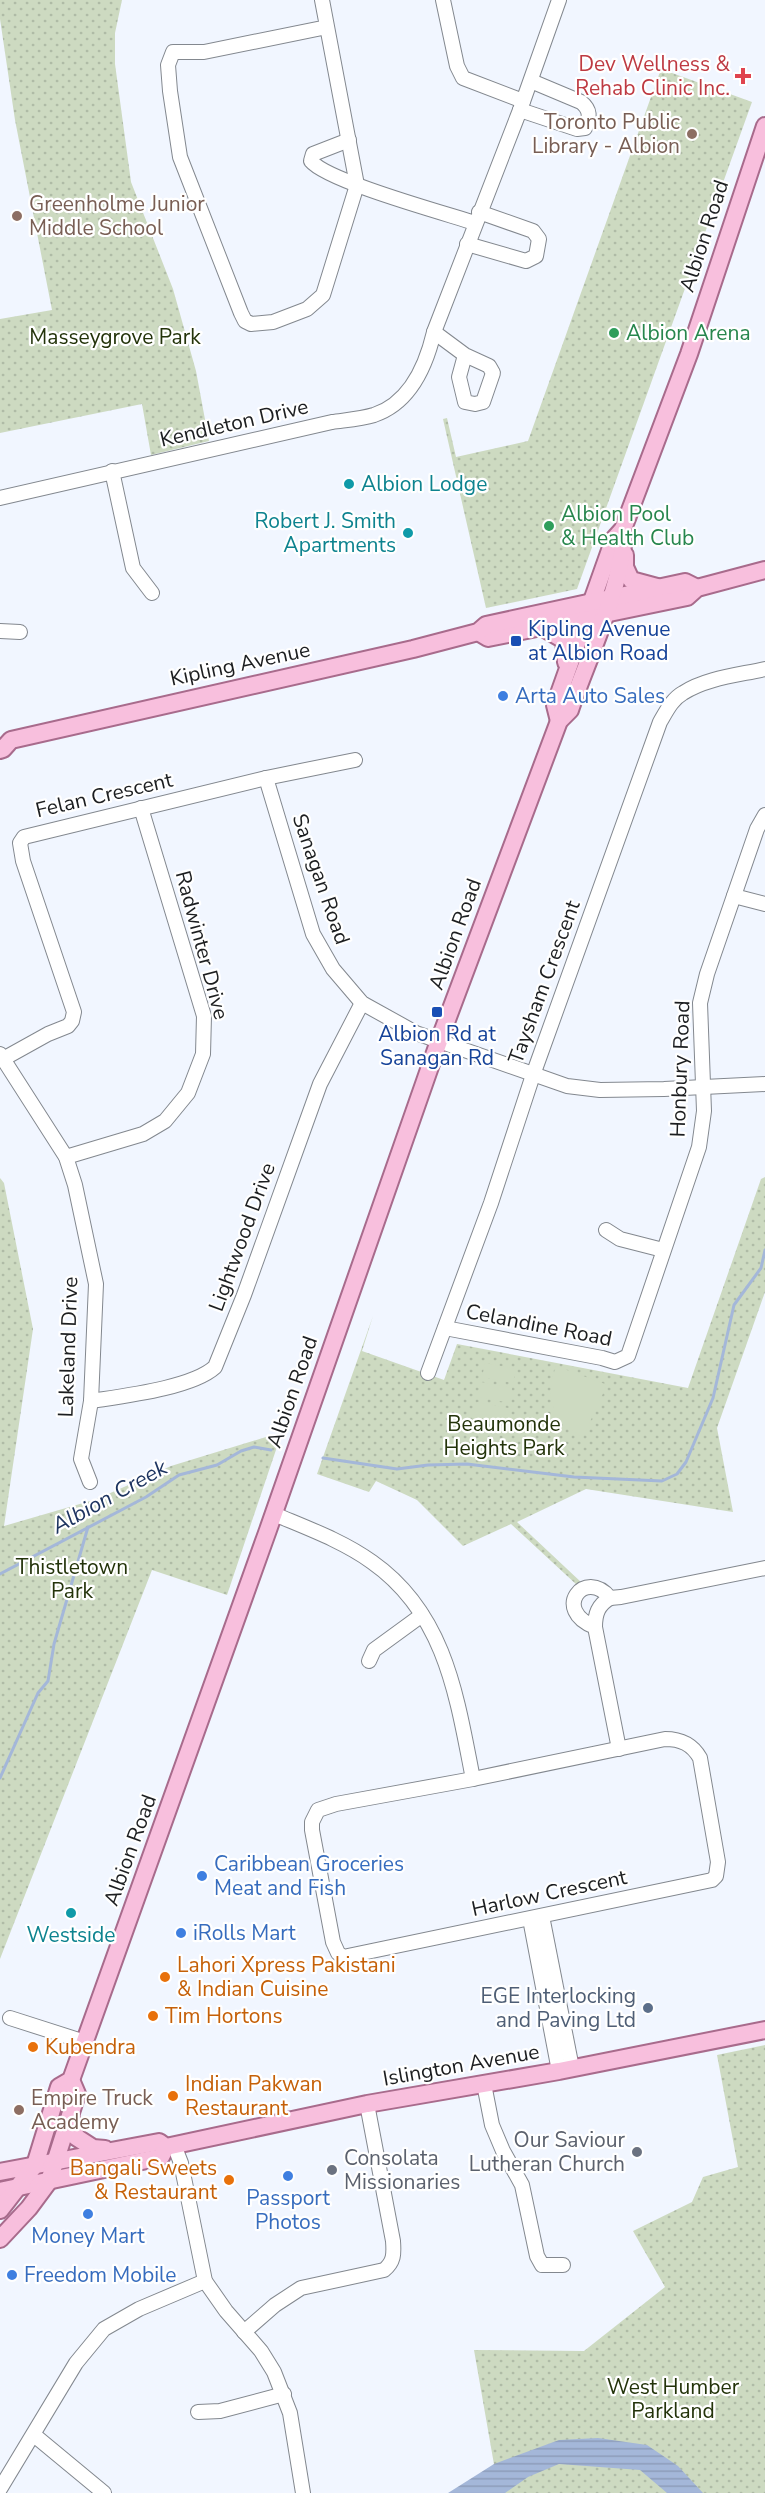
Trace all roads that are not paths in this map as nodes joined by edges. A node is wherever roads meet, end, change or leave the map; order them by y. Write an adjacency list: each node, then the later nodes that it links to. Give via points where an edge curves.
1 (322, 0): 4 (street)
2 (443, 0): 6 (street, via 463,78)
3 (559, 0): 5 (street, Kendleton Drive)
4 (327, 27): 8 (street); 9 (street, via 204,52 173,52 170,58 170,91 180,157 245,321 273,322 308,309 323,295)
5 (531, 81): 6 (street, Kendleton Drive); 6 (street, via 581,102 590,117 585,128 577,129)
6 (521, 106): 10 (street, Kendleton Drive)
7 (765, 126): 16 (main road, Albion Road, via 689,354)
8 (349, 140): 9 (street); 9 (street, via 313,154 311,160 318,168)
9 (357, 185): 10 (street)
10 (477, 218): 11 (street, Kendleton Drive); 11 (street, via 532,231 539,239 536,256 525,261)
11 (467, 244): 12 (street, Kendleton Drive)
12 (434, 332): 13 (street); 14 (street, Kendleton Drive, via 428,356 415,381 402,397 375,415)
13 (465, 355)
14 (111, 471): 15 (street, Kendleton Drive); 21 (street, via 133,568)
15 (0, 498)
16 (623, 529): 17 (main road, Albion Road); 23 (main road, Albion Road, via 614,539)
17 (624, 547): 19 (main road, via 625,567 631,579); 22 (main road, Albion Road)
18 (765, 570): 20 (main road, Kipling Avenue)
19 (660, 588): 20 (main road, Kipling Avenue, via 685,582); 22 (main road, Kipling Avenue)
20 (697, 588): 22 (main road, Kipling Avenue, via 687,597)
21 (152, 592)
22 (607, 606): 23 (main road, Kipling Avenue); 30 (main road, Albion Road, via 570,710)
23 (588, 609): 24 (main road, Kipling Avenue); 27 (main road, Kipling Avenue, via 486,625); 28 (main road, Albion Road)
24 (540, 626): 27 (main road, Kipling Avenue, via 488,638); 28 (main road, via 564,640)
25 (0, 631): 26 (street)
26 (20, 632)
27 (478, 632): 31 (main road, Kipling Avenue)
28 (567, 669): 30 (main road, Albion Road, via 555,705)
29 (765, 669): 41 (street, Taysham Crescent, via 682,693 660,722)
30 (559, 721): 39 (main road, Albion Road)
31 (4, 741)
32 (355, 760): 33 (street, Felan Crescent)
33 (266, 778): 34 (street, Felan Crescent); 38 (street, Sanagan Road, via 313,934 333,969)
34 (141, 808): 40 (street, Felan Crescent, via 29,835 20,843 74,1012 68,1026); 44 (street, Radwinter Drive, via 204,1016 203,1054 188,1093 165,1120 143,1134)
35 (765, 815): 36 (street, Honbury Road)
36 (735, 896): 37 (street); 43 (street, Honbury Road, via 700,1003)
37 (765, 904)
38 (362, 1003): 39 (street, Sanagan Road, via 416,1033); 50 (street, Lightwood Drive, via 320,1084 215,1367 187,1382)
39 (439, 1041): 41 (street, Sanagan Road); 52 (main road, Albion Road)
40 (2, 1057): 44 (street, Lakeland Drive)
41 (533, 1075): 43 (street, Sanagan Road, via 567,1086 600,1090); 47 (street, Taysham Crescent)
42 (765, 1084): 43 (street, Sanagan Road)
43 (702, 1088): 46 (street, Honbury Road, via 704,1111 699,1147)
44 (66, 1158): 50 (street, Lakeland Drive, via 96,1284)
45 (606, 1230): 46 (street, via 620,1239)
46 (663, 1250): 48 (street, Honbury Road)
47 (445, 1328): 48 (street, Celandine Road, via 615,1362); 49 (street, Taysham Crescent)
48 (625, 1358)
49 (428, 1373)
50 (91, 1401): 51 (street, Lakeland Drive, via 81,1460)
51 (90, 1482)
52 (274, 1514): 55 (street, via 372,1561); 63 (main road, Albion Road)
53 (765, 1568): 54 (street)
54 (610, 1598): 56 (street, via 602,1602 595,1615); 56 (street, via 593,1586 576,1595 572,1605 576,1616)
55 (422, 1615): 57 (street, via 374,1650); 59 (street, via 452,1675)
56 (595, 1627): 58 (street)
57 (369, 1661)
58 (619, 1749): 59 (street, Harlow Crescent); 60 (street, Harlow Crescent, via 673,1739 695,1749 700,1758 718,1862 716,1876 704,1883)
59 (473, 1779): 60 (street, Harlow Crescent, via 318,1810 312,1830 335,1947 343,1957)
60 (536, 1918): 64 (street)
61 (10, 2018): 63 (street)
62 (765, 2030): 64 (main road, Islington Avenue)
63 (85, 2042): 65 (main road, Albion Road)
64 (566, 2069): 66 (main road, Islington Avenue)
65 (71, 2080): 68 (main road, Albion Road, via 78,2094); 72 (main road, Albion Road, via 59,2087)
66 (484, 2084): 67 (main road, Islington Avenue); 79 (street, via 492,2125 522,2185 537,2256 542,2265)
67 (367, 2104): 69 (main road, Islington Avenue); 81 (street, via 393,2241 390,2265 384,2270 301,2288)
68 (70, 2116): 70 (main road, via 75,2137 93,2148); 71 (main road, Albion Road)
69 (170, 2146): 70 (main road, Islington Avenue, via 159,2142); 74 (main road, Islington Avenue, via 161,2157); 80 (street, via 181,2163)
70 (109, 2150): 71 (main road, Islington Avenue)
71 (57, 2160): 72 (main road, Islington Avenue); 74 (main road, Albion Road)
72 (35, 2165): 73 (main road, Islington Avenue); 75 (main road, Albion Road)
73 (0, 2172)
74 (49, 2181): 75 (main road, Islington Avenue); 78 (main road, Albion Road)
75 (18, 2187): 76 (main road, Islington Avenue); 77 (main road, Albion Road)
76 (0, 2191)
77 (0, 2210)
78 (0, 2239)
79 (563, 2265)
80 (206, 2281): 81 (street); 84 (street, via 139,2309 104,2329 76,2363)
81 (244, 2332): 82 (street, via 270,2364)
82 (284, 2394): 83 (street, via 220,2411); 87 (street)
83 (198, 2412)
84 (34, 2435): 85 (street); 86 (street)
85 (0, 2489)
86 (104, 2493)
87 (303, 2493)

